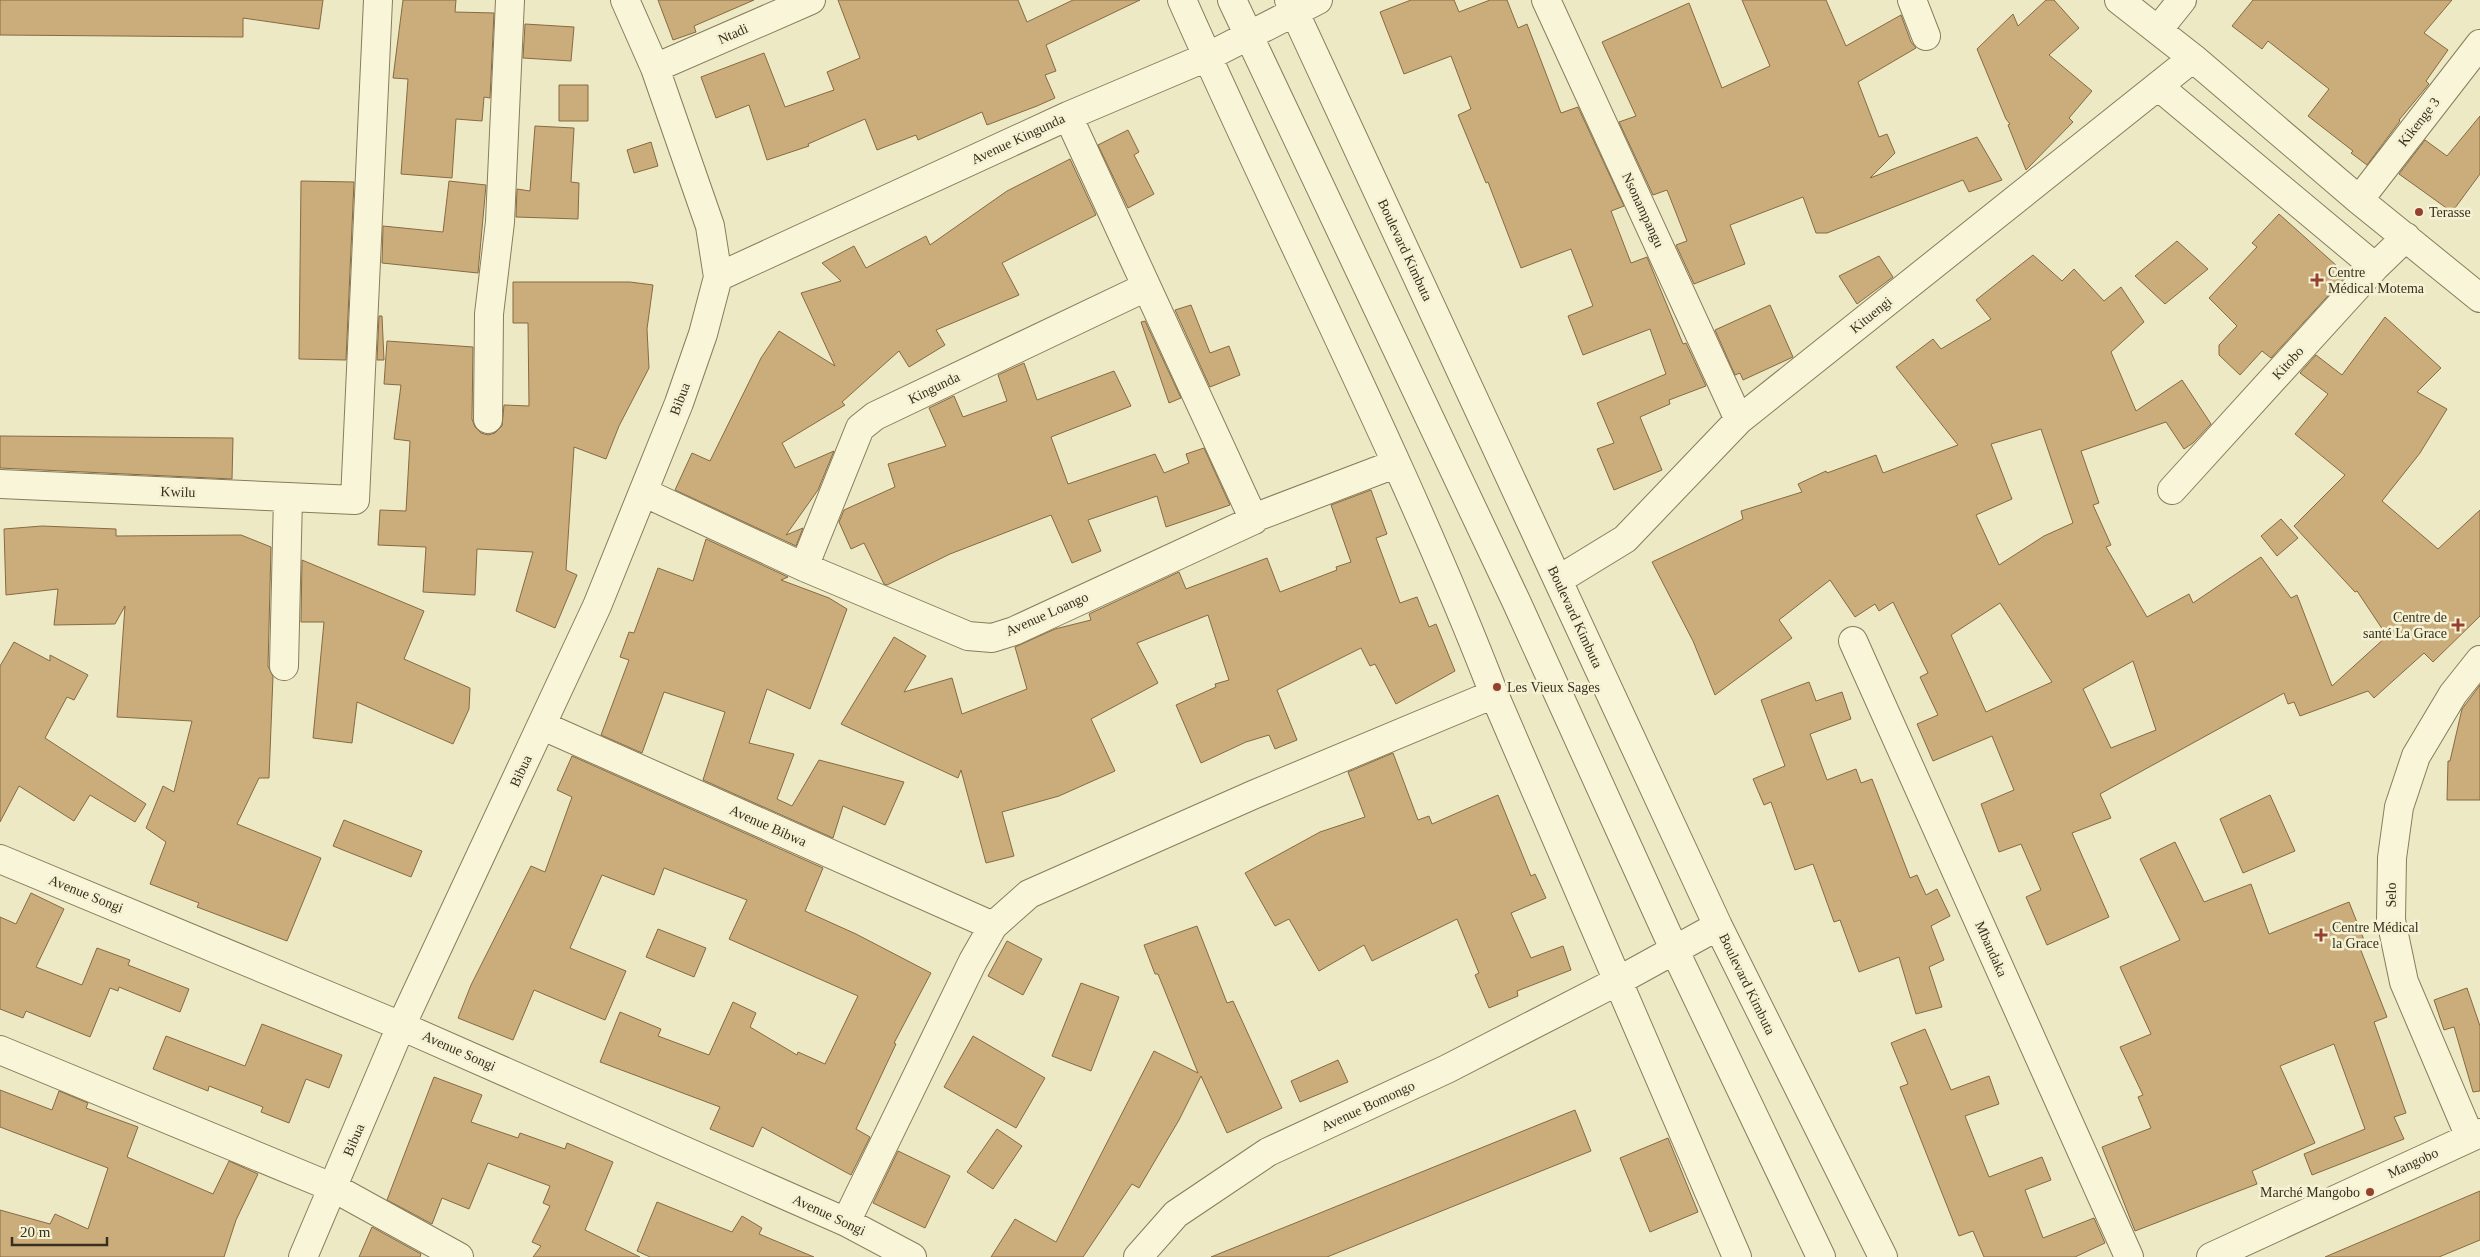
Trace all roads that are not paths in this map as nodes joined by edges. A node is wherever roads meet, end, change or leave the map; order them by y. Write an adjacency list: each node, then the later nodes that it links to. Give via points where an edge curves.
1 (378, 0): 33 (street, Kwilu, via 355,500)
2 (510, 0): 27 (street, via 500,222 489,314)
3 (625, 0): 18 (street)
4 (811, 0): 18 (street, Ntadi)
5 (1182, 0): 16 (street)
6 (1232, 0): 13 (street)
7 (1546, 0): 28 (street, Nsonampangu)
8 (1912, 0): 14 (street)
9 (2119, 0): 12 (street)
10 (2182, 0): 12 (street)
11 (1300, 4): 13 (street, Avenue Kingunda); 36 (street, Boulevard Kimbuta)
12 (2158, 30): 17 (street)
13 (1249, 35): 16 (street, Avenue Kingunda); 45 (street, via 1516,601)
14 (1926, 36)
15 (2480, 44): 21 (street, Kikenge 3)
16 (1207, 57): 20 (street, Avenue Kingunda); 29 (street)
17 (2194, 58): 19 (street, Kituengi); 21 (street)
18 (655, 68): 24 (street, via 710,226)
19 (2158, 86): 23 (street); 28 (street, Kituengi)
20 (1068, 116): 24 (street, Avenue Kingunda); 25 (street)
21 (2359, 200): 22 (street)
22 (2406, 237): 23 (street, Kitobo); 26 (street)
23 (2375, 267): 31 (street, Kitobo)
24 (718, 277): 32 (street, Bibua, via 700,343)
25 (1146, 287): 34 (street); 35 (street, Kingunda, via 875,416 860,428)
26 (2480, 298)
27 (488, 419)
28 (1740, 420): 36 (street, Kituengi, via 1625,540)
29 (1395, 464): 34 (street, Avenue Loango); 40 (street, via 1471,634)
30 (0, 484): 33 (street, Kwilu)
31 (2172, 490)
32 (643, 492): 35 (street, Avenue Loango); 41 (street, Bibua)
33 (288, 497): 39 (street)
34 (1254, 520): 35 (street, Avenue Loango, via 1014,631 992,638 968,636)
35 (804, 567)
36 (1558, 580): 44 (street, Boulevard Kimbuta)
37 (1853, 641): 59 (street, Mbandaka)
38 (2480, 660): 49 (street, Selo, via 2453,694 2416,756 2399,807 2392,858 2391,920 2404,982)
39 (284, 666)
40 (1494, 694): 43 (street, via 1255,794 1029,894); 46 (street)
41 (543, 726): 43 (street, Avenue Bibwa); 47 (street, Bibua)
42 (0, 859): 47 (street, Avenue Songi)
43 (993, 926): 51 (street)
44 (1718, 926): 45 (street, Avenue Bomongo); 58 (street, Boulevard Kimbuta)
45 (1674, 949): 46 (street, Avenue Bomongo); 57 (street)
46 (1618, 982): 55 (street, Avenue Bomongo, via 1448,1069 1268,1152 1176,1214); 56 (street)
47 (401, 1026): 50 (street, Bibua); 51 (street, Avenue Songi)
48 (0, 1050): 50 (street)
49 (2475, 1135): 60 (street, Mangobo)
50 (334, 1188): 52 (street, Bibua); 53 (street)
51 (846, 1222): 54 (street, Avenue Songi)
52 (303, 1257)
53 (459, 1257)
54 (912, 1257)
55 (1138, 1257)
56 (1737, 1257)
57 (1821, 1257)
58 (1883, 1257)
59 (2130, 1257)
60 (2211, 1257)

